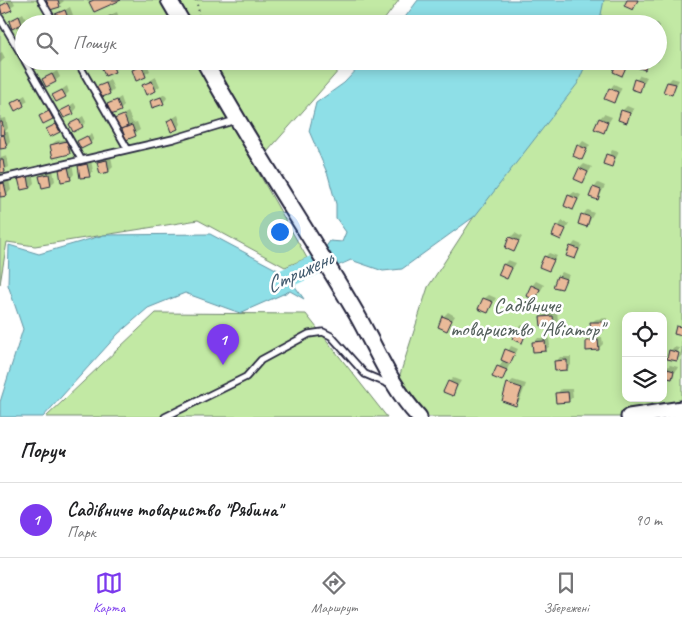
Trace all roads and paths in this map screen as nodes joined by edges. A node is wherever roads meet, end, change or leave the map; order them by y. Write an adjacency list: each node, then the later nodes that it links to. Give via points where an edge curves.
1 (42, 0): 4 (lane)
2 (169, 0): 5 (street)
3 (196, 0): 6 (path)
4 (50, 15)
5 (178, 15)
6 (198, 15)
7 (0, 18): 8 (lane)
8 (15, 44)
9 (30, 70): 14 (lane)
10 (82, 70): 13 (lane)
11 (209, 70): 12 (street)
12 (236, 120): 13 (lane, via 173,139); 16 (street, via 355,312)
13 (127, 148): 14 (lane)
14 (81, 159): 15 (lane)
15 (0, 179)
16 (396, 387): 18 (lane, via 365,374 331,336 323,332 309,334 261,360 246,376); 21 (street, via 402,399)
17 (682, 409): 22 (street)
18 (180, 411): 19 (lane); 20 (lane)
19 (165, 417)
20 (184, 417)
21 (419, 417)
22 (629, 417)

